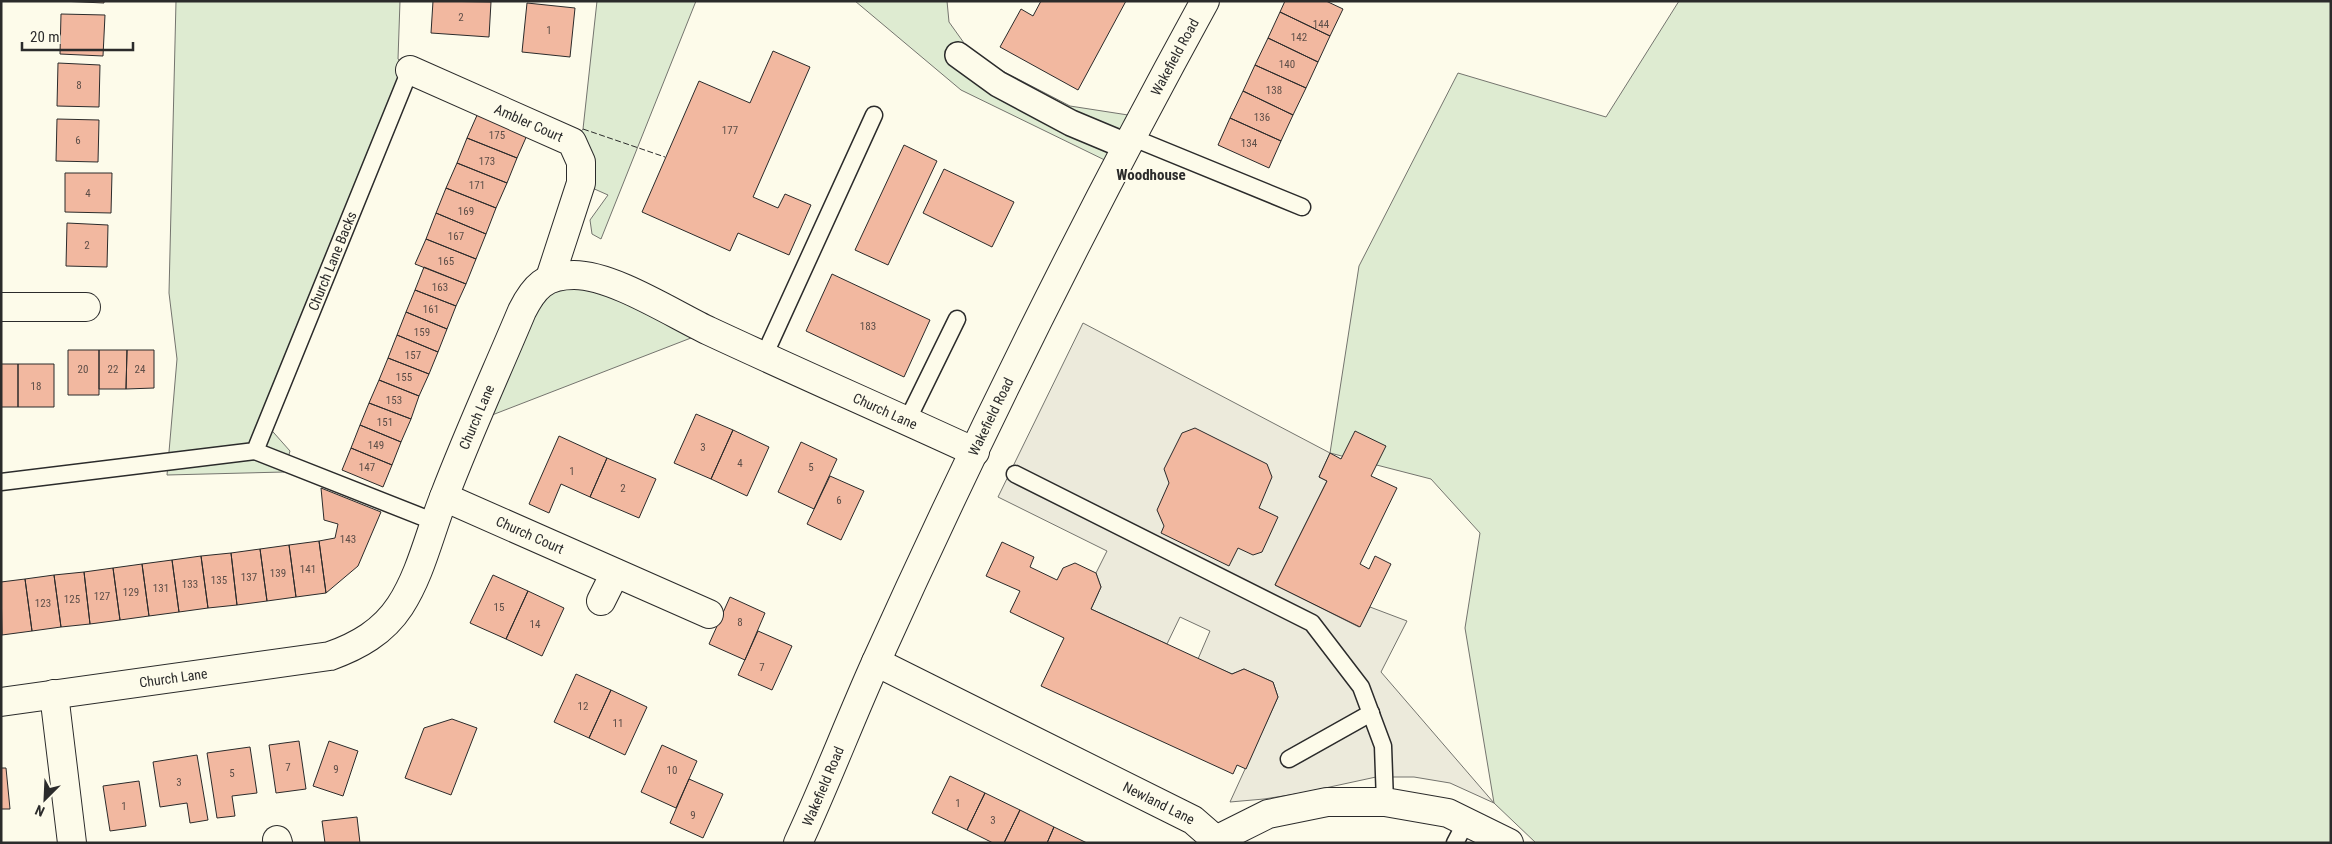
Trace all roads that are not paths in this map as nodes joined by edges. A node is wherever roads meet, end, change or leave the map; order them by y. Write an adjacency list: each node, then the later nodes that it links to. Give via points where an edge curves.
1 (1205, 1): 5 (street, Wakefield Road)
2 (958, 55): 5 (street, via 998,84 1071,123)
3 (410, 70): 7 (street, Ambler Court, via 572,142 581,162 581,183); 13 (lane, Church Lane Backs)
4 (874, 115): 11 (lane)
5 (1128, 141): 6 (lane); 14 (street, Wakefield Road)
6 (1302, 207)
7 (550, 278): 11 (street, Church Lane, via 574,275 598,279); 17 (street, Church Lane, via 532,291 522,311)
8 (1, 307): 9 (street)
9 (86, 307)
10 (956, 319): 12 (lane)
11 (764, 356): 12 (street, Church Lane)
12 (908, 421): 14 (street, Church Lane)
13 (255, 451): 16 (lane); 18 (lane)
14 (975, 452): 22 (street, Wakefield Road)
15 (1015, 474): 25 (lane, via 1312,623 1361,687)
16 (1, 482)
17 (444, 497): 18 (street, Church Lane); 19 (street, Church Court)
18 (435, 522): 23 (street, Church Lane, via 400,606 379,630 356,647 300,661)
19 (615, 573): 20 (street); 21 (street, Church Court)
20 (601, 601)
21 (709, 614)
22 (876, 662): 29 (street, Newland Lane, via 1193,820); 31 (street, Wakefield Road)
23 (54, 694): 24 (street, Church Lane); 30 (street)
24 (1, 702)
25 (1371, 713): 26 (lane); 27 (lane, via 1383,746)
26 (1289, 759)
27 (1384, 802): 28 (street, Newland Lane, via 1448,813); 29 (street, Newland Lane, via 1327,802 1268,814)
28 (1460, 832): 32 (street, Newland Lane)
29 (1216, 841)
30 (72, 843)
31 (798, 843)
32 (1509, 843)

